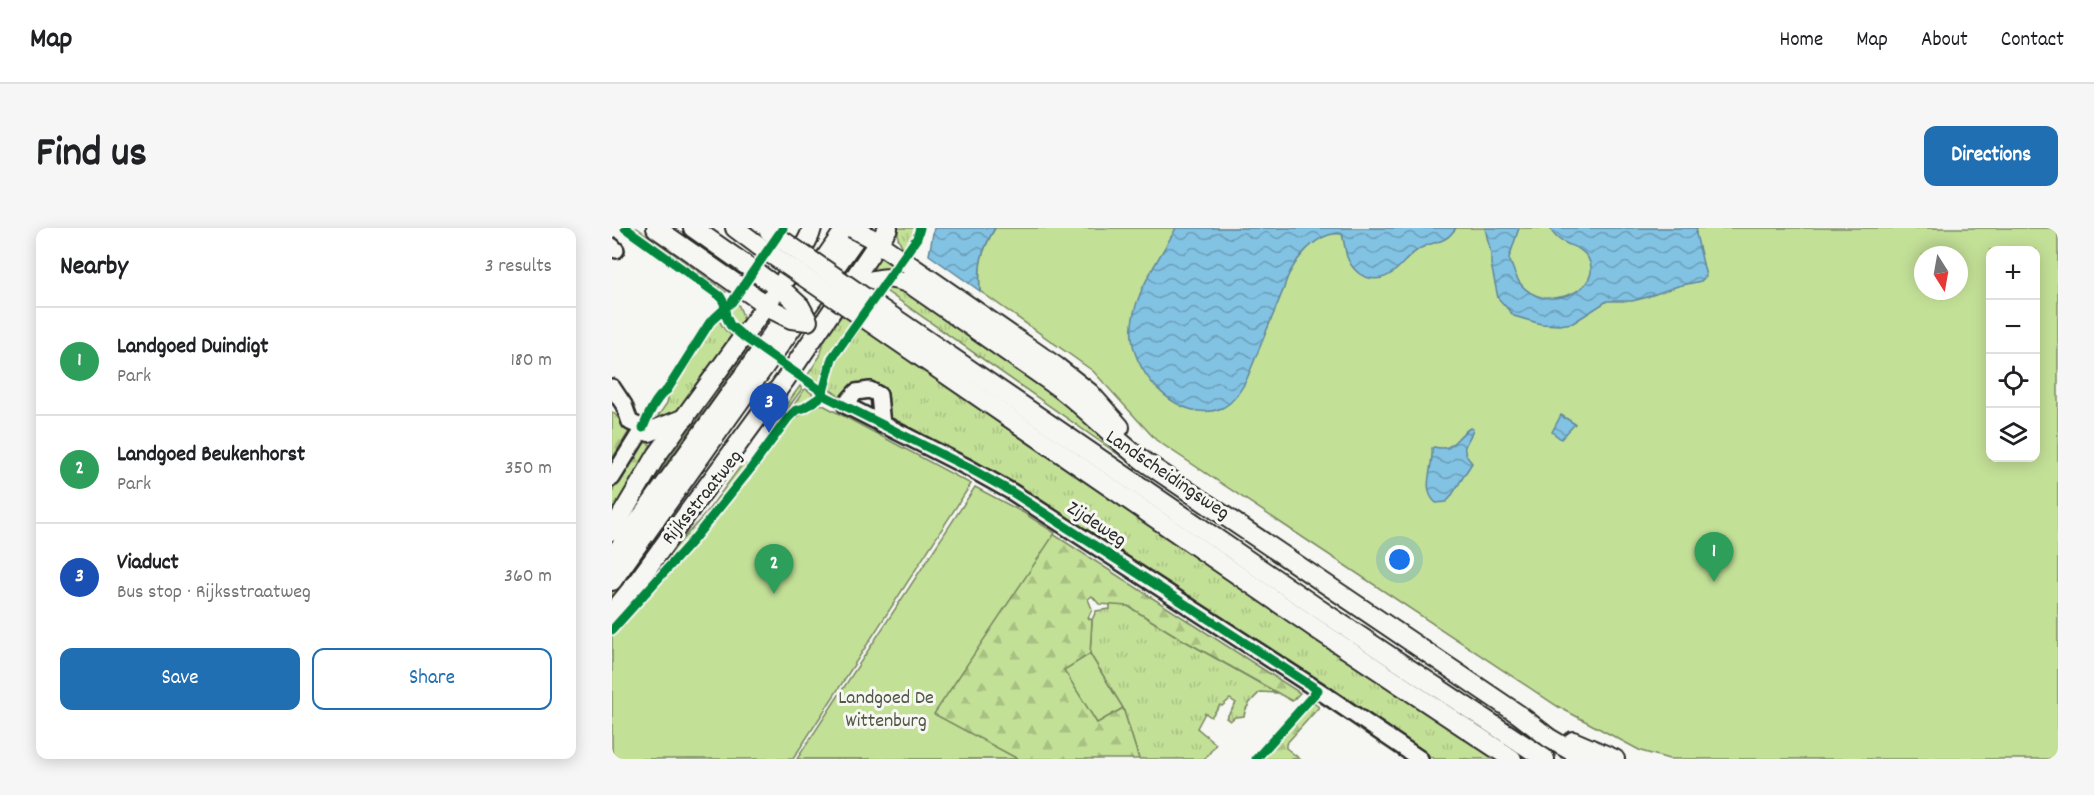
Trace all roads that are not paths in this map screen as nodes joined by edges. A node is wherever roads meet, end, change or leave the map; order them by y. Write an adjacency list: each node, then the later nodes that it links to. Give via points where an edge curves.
1 (656, 228): 15 (main road)
2 (693, 228): 10 (main road)
3 (735, 228): 8 (main road, Landscheidingsweg)
4 (846, 228): 15 (main road)
5 (852, 228): 7 (main road, bridge)
6 (816, 231): 9 (main road)
7 (874, 234): 11 (main road); 15 (main road); 23 (main road, via 1090,393 1148,459)
8 (764, 235): 14 (main road, Landscheidingsweg, bridge)
9 (790, 265): 10 (main road); 12 (main road)
10 (757, 273): 12 (main road)
11 (848, 287): 13 (main road); 23 (main road, via 884,277 913,286 1058,387 1126,448)
12 (782, 291): 15 (main road); 15 (main road, bridge, via 800,306)
13 (835, 307): 15 (main road); 16 (main road)
14 (872, 313): 30 (main road, Landscheidingsweg, via 1315,628); 31 (main road, Landscheidingsweg)
15 (793, 317): 16 (main road); 18 (main road); 25 (main road, Rijksstraatweg); 26 (main road, Rijksstraatweg)
16 (808, 346): 27 (main road)
17 (612, 387): 20 (street)
18 (686, 417): 20 (main road); 21 (main road)
19 (882, 425): 19 (street, Zijdeweg, via 848,407 856,392 870,390 879,395); 29 (street, Zijdeweg, via 1012,492)
20 (646, 430): 21 (main road, via 655,443); 22 (street)
21 (657, 455): 24 (main road)
22 (612, 478)
23 (1174, 482): 28 (main road)
24 (612, 531)
25 (612, 558)
26 (612, 581)
27 (612, 613)
28 (1518, 714): 32 (main road); 33 (main road)
29 (1420, 759)
30 (1512, 759)
31 (1545, 759)
32 (1585, 759)
33 (1615, 759)

